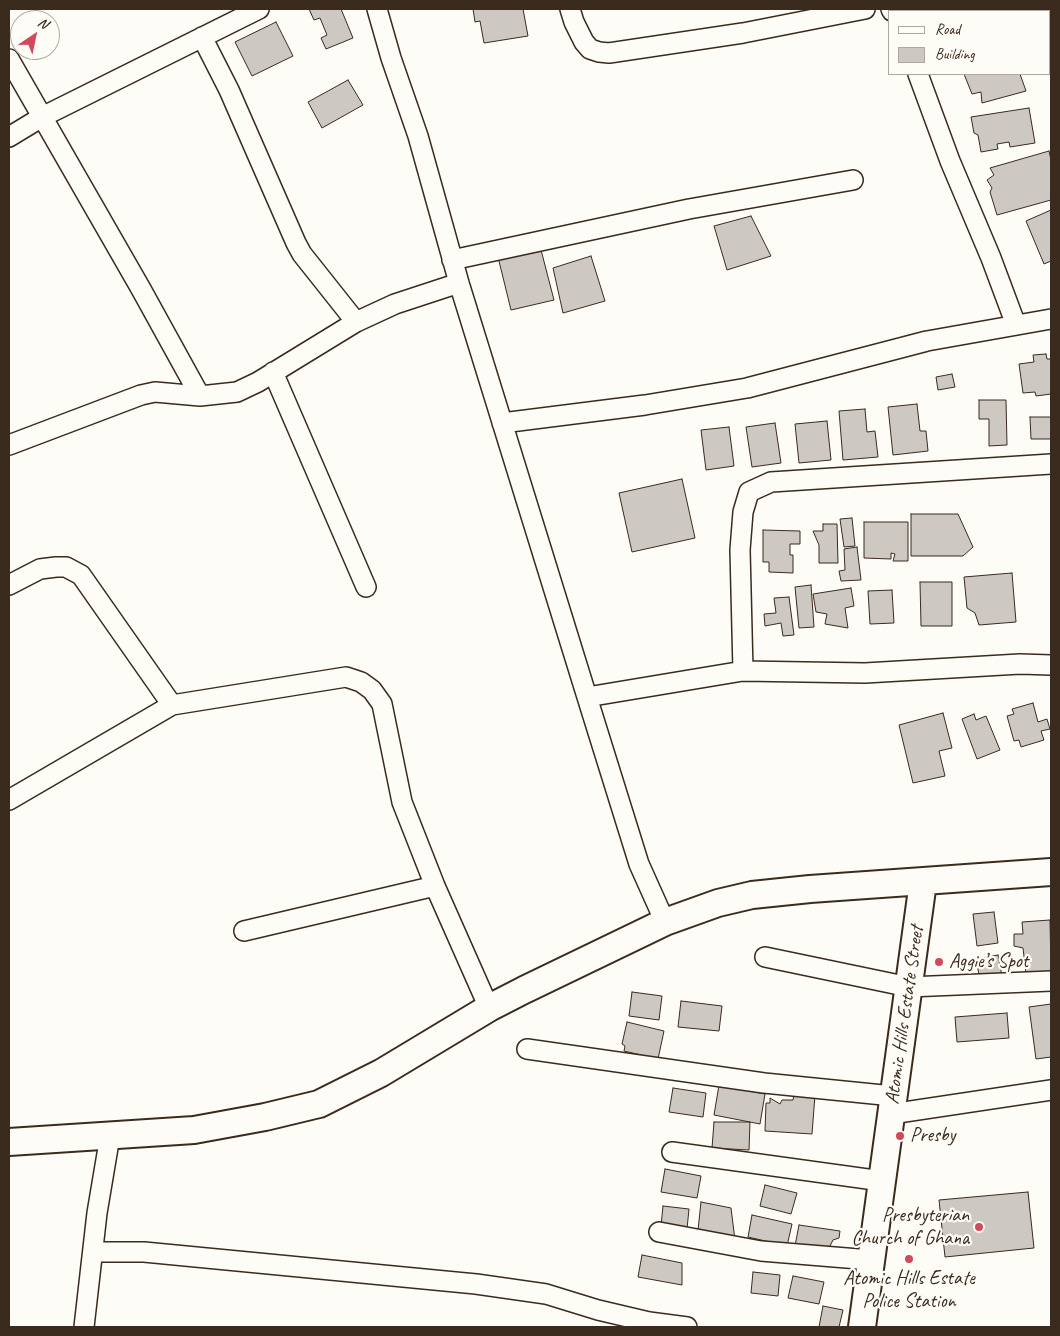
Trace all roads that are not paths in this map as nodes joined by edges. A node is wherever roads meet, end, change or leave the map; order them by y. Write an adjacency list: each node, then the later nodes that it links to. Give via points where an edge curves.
1 (259, 9): 5 (street)
2 (377, 9): 11 (street, via 418,136)
3 (570, 9): 4 (street, via 590,49 610,53 743,33)
4 (865, 9)
5 (202, 37): 8 (street); 14 (street, via 229,90 296,243)
6 (9, 59): 8 (street)
7 (918, 75): 15 (street)
8 (42, 117): 9 (street); 17 (street)
9 (9, 137)
10 (853, 180): 11 (street, via 690,208)
11 (452, 260): 12 (street)
12 (459, 283): 14 (street, via 395,304); 18 (street)
13 (1051, 319): 15 (street)
14 (356, 322): 16 (street)
15 (1016, 325): 18 (street, via 927,341 747,388)
16 (273, 372): 17 (street, via 237,392); 22 (street)
17 (200, 396): 19 (street, via 155,392 141,395)
18 (502, 423): 25 (street)
19 (9, 445)
20 (1051, 464): 24 (street, via 770,482 749,492 743,512 740,550)
21 (9, 585): 26 (street, via 40,569 66,567 81,575)
22 (366, 587)
23 (1051, 665): 24 (street, via 865,673)
24 (743, 671): 25 (street)
25 (587, 697): 31 (street, via 639,864)
26 (172, 706): 27 (street); 30 (street, via 346,677 361,682 382,704 402,802)
27 (9, 800)
28 (1051, 872): 29 (street)
29 (923, 882): 31 (street, via 752,894); 35 (street, Atomic Hills Estate Street)
30 (435, 886): 32 (street); 36 (street)
31 (665, 922): 36 (street)
32 (244, 931)
33 (765, 957): 35 (street)
34 (1051, 981): 35 (street)
35 (909, 987): 39 (street, Atomic Hills Estate Street)
36 (489, 1008): 40 (street, via 382,1072 319,1104 194,1130)
37 (527, 1048): 39 (street)
38 (1051, 1090): 39 (street)
39 (892, 1105): 43 (street, Atomic Hills Estate Street)
40 (110, 1136): 41 (street); 45 (street)
41 (9, 1142)
42 (672, 1152): 43 (street)
43 (882, 1182): 46 (street, Atomic Hills Estate Street)
44 (659, 1232): 46 (street, via 761,1251)
45 (94, 1252): 47 (street); 48 (street, via 144,1252 476,1284 546,1294 649,1322)
46 (871, 1260): 49 (street, Atomic Hills Estate Street)
47 (84, 1327)
48 (687, 1327)
49 (862, 1327)

